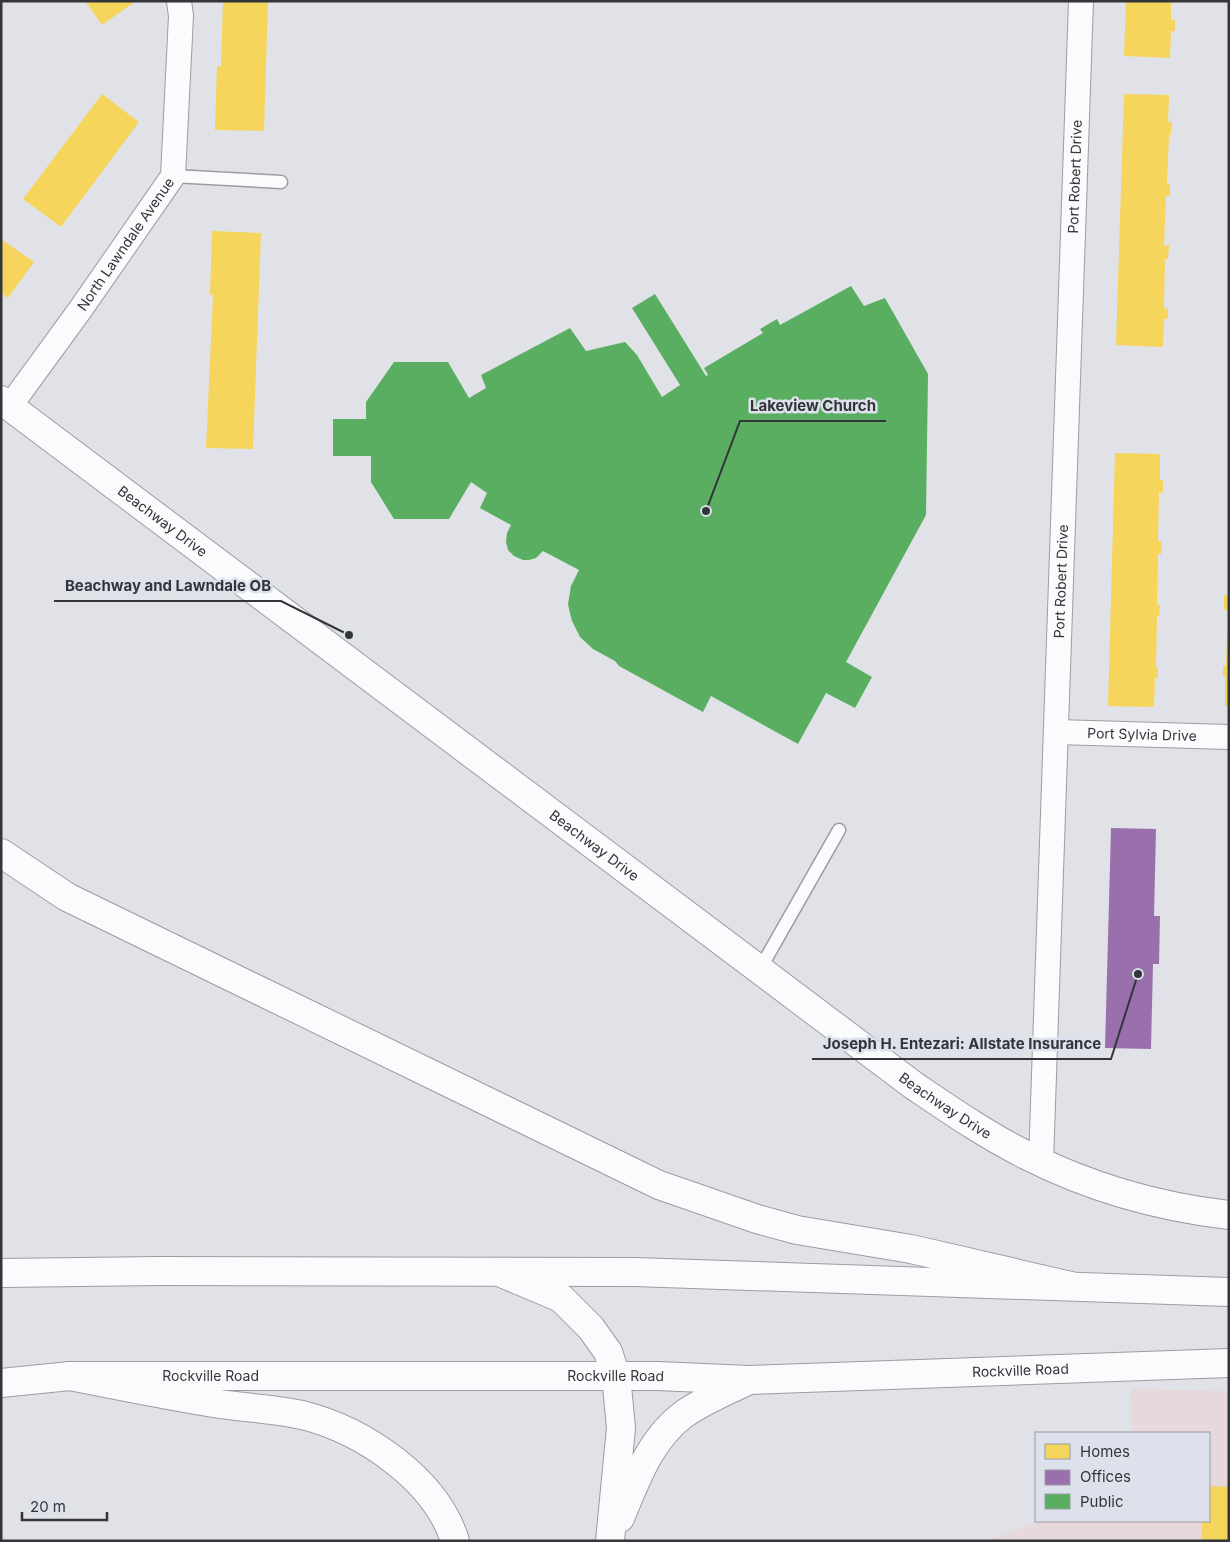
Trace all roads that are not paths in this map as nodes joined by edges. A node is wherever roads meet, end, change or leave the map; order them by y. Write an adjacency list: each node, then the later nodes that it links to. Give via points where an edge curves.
1 (179, 1): 3 (street, North Lawndale Avenue, via 181,16)
2 (1081, 1): 6 (street, Port Robert Drive)
3 (173, 176): 4 (lane); 5 (street, North Lawndale Avenue, via 80,310)
4 (281, 182)
5 (6, 403): 10 (main road, Beachway Drive)
6 (1056, 732): 7 (street, Port Sylvia Drive); 11 (street, Port Robert Drive)
7 (1229, 737)
8 (839, 830): 10 (lane)
9 (1, 853): 15 (main road, via 68,896 660,1185 797,1230 911,1249)
10 (760, 969): 11 (main road, Beachway Drive, via 961,1118)
11 (1041, 1162): 12 (main road, Beachway Drive, via 1089,1182 1156,1203)
12 (1229, 1215)
13 (499, 1272): 14 (main road, via 159,1270); 15 (main road, via 634,1272); 19 (main road, via 561,1298 592,1328 608,1352)
14 (1, 1273)
15 (1070, 1286): 16 (main road)
16 (1229, 1292)
17 (1229, 1363): 20 (main road, Rockville Road)
18 (70, 1376): 19 (main road, Rockville Road); 21 (main road, Rockville Road); 23 (main road, via 221,1404 261,1408 338,1427 370,1444 402,1467 428,1493 450,1525)
19 (616, 1376): 20 (main road, Rockville Road); 22 (main road, via 621,1428)
20 (749, 1380): 22 (main road, via 698,1405 670,1428 641,1468)
21 (1, 1383)
22 (610, 1540)
23 (455, 1541)

